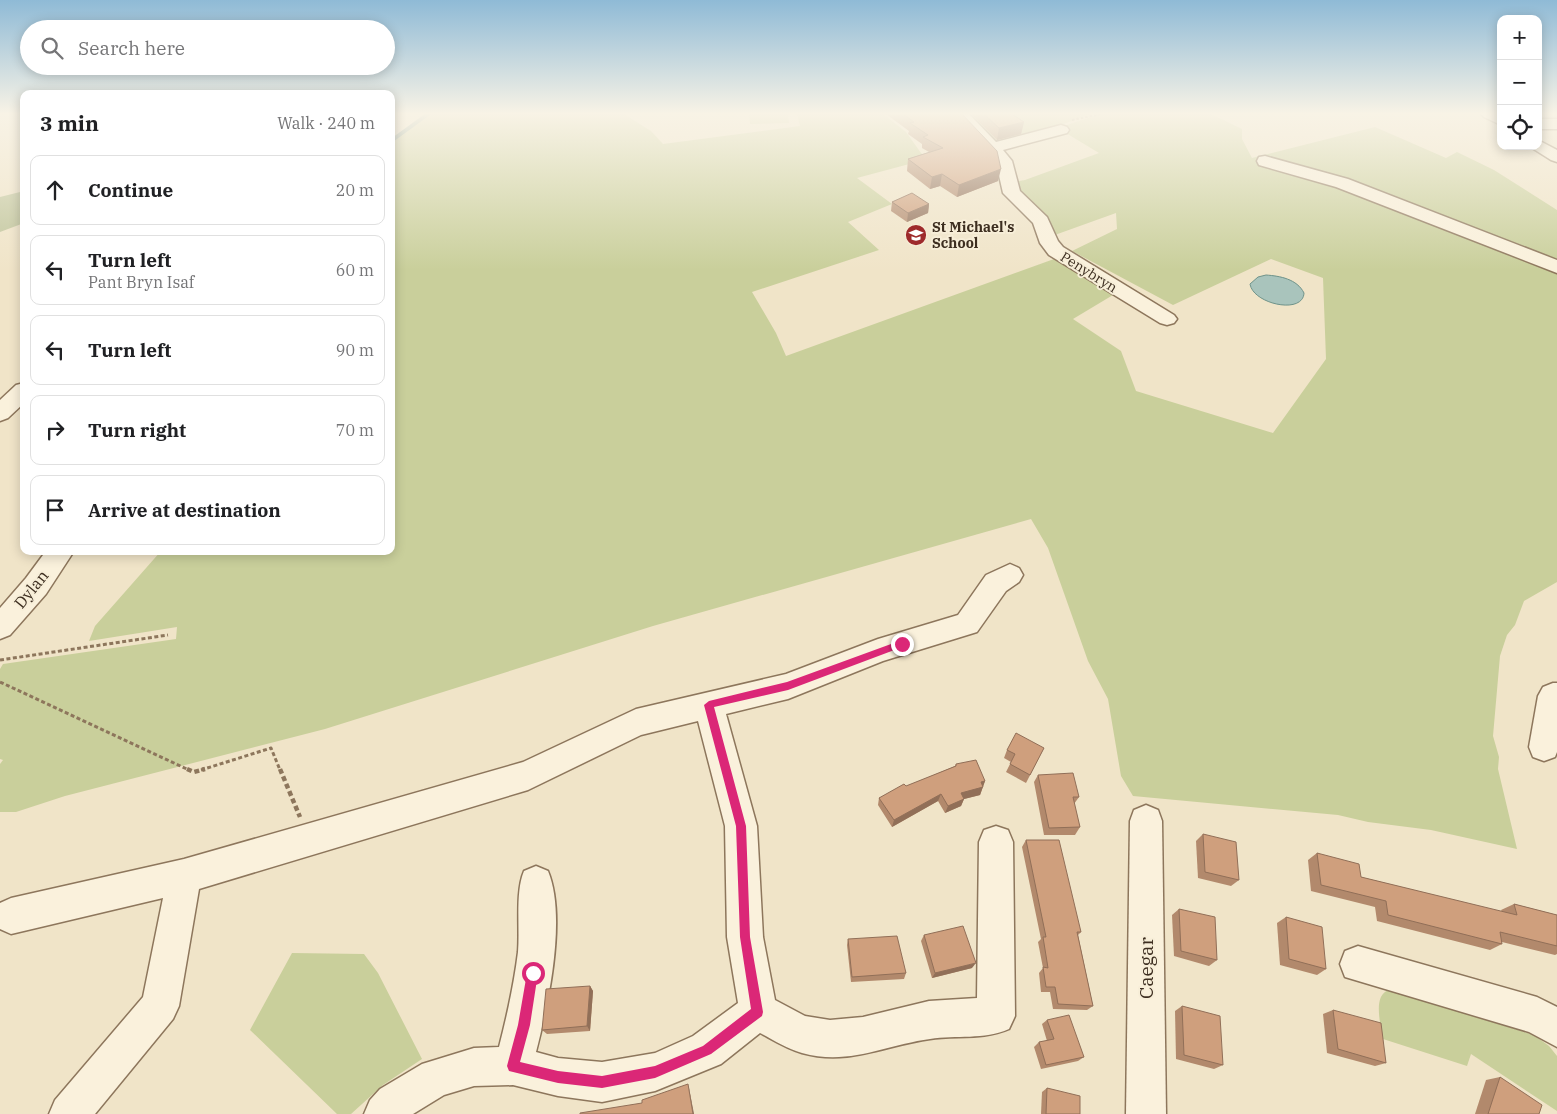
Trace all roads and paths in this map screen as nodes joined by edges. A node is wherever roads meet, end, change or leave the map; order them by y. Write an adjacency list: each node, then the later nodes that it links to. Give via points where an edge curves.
1 (1005, 166): 4 (street, Penybryn, via 1012,194 1041,221 1049,243 1056,251)
2 (1282, 166): 3 (street, via 1342,183)
3 (1557, 267)
4 (1167, 319)
5 (20, 394): 6 (street)
6 (0, 413)
7 (58, 555): 9 (street, Dylan)
8 (1010, 575): 14 (street, via 996,583 967,624 878,651 788,686)
9 (0, 627)
10 (168, 635): 11 (path)
11 (0, 660)
12 (0, 682): 17 (path, via 194,772 272,748)
13 (1557, 696): 15 (street, via 1553,696)
14 (709, 705): 17 (street, via 636,723 528,775); 23 (street, via 741,826 745,937)
15 (1544, 747)
16 (1146, 821): 28 (street, Caegar)
17 (309, 838): 19 (street)
18 (996, 842): 23 (street, via 996,1016 929,1020 863,1036 830,1040 801,1034)
19 (184, 876): 21 (street); 26 (street, via 160,1006)
20 (536, 883): 25 (street, via 539,914 533,973)
21 (11, 916)
22 (1358, 964): 24 (street, via 1537,1016)
23 (758, 1012): 25 (street, via 707,1050 655,1072 602,1082 558,1077)
24 (1557, 1028)
25 (513, 1066): 27 (street, via 474,1067 436,1078 394,1103)
26 (68, 1114)
27 (384, 1114)
28 (1146, 1114)

